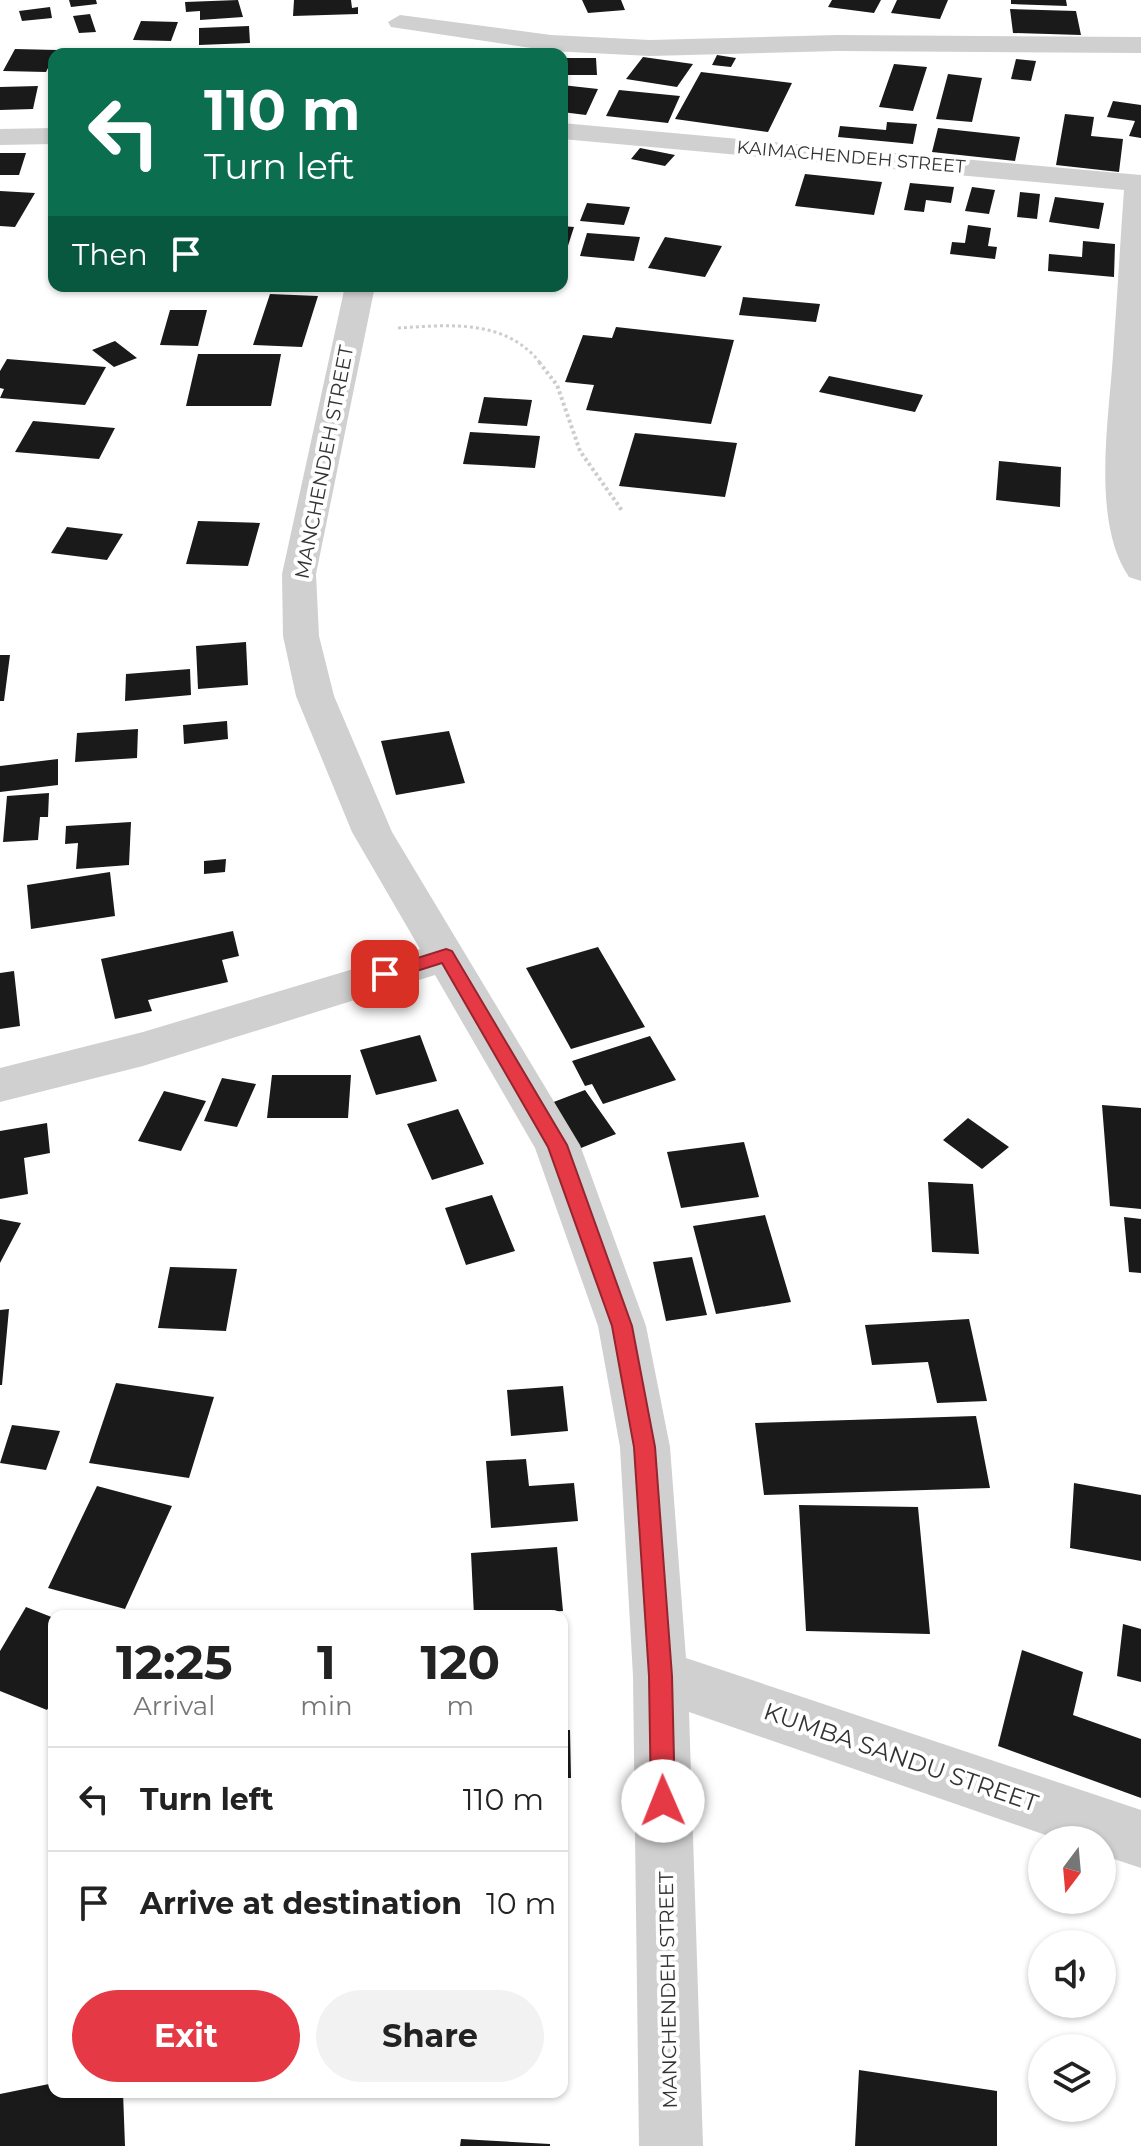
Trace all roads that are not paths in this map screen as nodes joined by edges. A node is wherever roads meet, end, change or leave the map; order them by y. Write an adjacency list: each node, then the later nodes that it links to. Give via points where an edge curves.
1 (401, 11): 2 (street, via 521,40 650,48); 3 (street)
2 (1141, 45)
3 (400, 48)
4 (568, 132): 7 (street, KAIMACHENDEH STREET)
5 (48, 136): 6 (street)
6 (0, 137)
7 (1140, 183): 9 (street, via 1122,471 1128,531)
8 (358, 292): 10 (street, MANCHENDEH STREET, via 299,574 301,636 315,696 372,832)
9 (1141, 570)
10 (446, 956): 11 (street, via 143,1049); 12 (street, MANCHENDEH STREET, via 557,1145 622,1326 645,1447)
11 (0, 1085)
12 (660, 1676): 13 (street, KUMBA SANDU STREET); 14 (street, MANCHENDEH STREET)
13 (1141, 1839)
14 (671, 2146)

